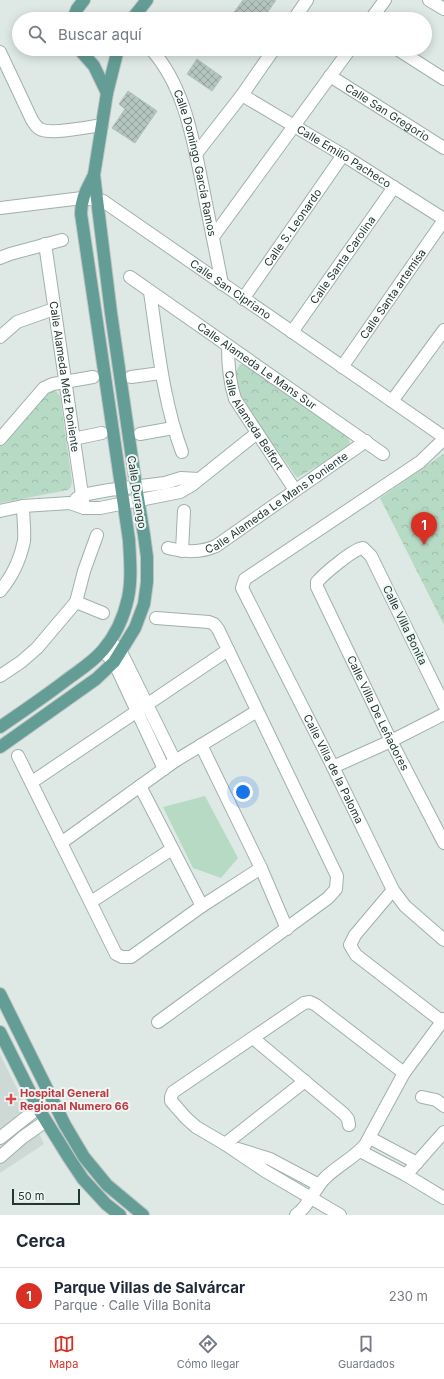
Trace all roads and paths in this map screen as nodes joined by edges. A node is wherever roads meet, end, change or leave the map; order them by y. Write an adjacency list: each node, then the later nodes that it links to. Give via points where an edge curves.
1 (147, 0): 8 (main road)
2 (307, 0): 9 (street)
3 (385, 0): 10 (street)
4 (429, 0): 6 (street)
5 (81, 1): 7 (main road)
6 (444, 9)
7 (76, 12)
8 (138, 12)
9 (299, 12)
10 (377, 12)
11 (0, 52): 24 (street, via 32,120 40,130 58,131)
12 (85, 56): 19 (main road)
13 (116, 56): 18 (main road, Calle Durango)
14 (156, 56): 27 (street, Calle Domingo García Ramos, via 170,75 183,104)
15 (269, 56): 23 (street)
16 (345, 56): 20 (street)
17 (408, 56): 21 (street)
18 (114, 62): 19 (main road); 22 (main road, Calle Durango)
19 (94, 66): 22 (main road)
20 (330, 76): 25 (street); 26 (street, Calle San Gregorio)
21 (444, 79)
22 (108, 93): 24 (main road, Calle Durango)
23 (242, 95): 25 (street, Calle Emilio Pacheco); 27 (street)
24 (102, 125): 29 (main road, Calle Durango)
25 (294, 125): 28 (street, Calle Emilio Pacheco); 35 (street)
26 (444, 148)
27 (196, 154): 35 (street, Calle Domingo García Ramos)
28 (343, 155): 30 (street, Calle Emilio Pacheco); 42 (street, Calle S. Leonardo)
29 (94, 175): 31 (main road, Calle Durango); 32 (main road, Calle Durango)
30 (394, 187): 34 (street, Calle Emilio Pacheco); 45 (street, Calle Santa Carolina)
31 (82, 198): 32 (street, Calle San Cipriano); 33 (street, Calle San Cipriano); 67 (main road, Calle Durango, via 81,214)
32 (96, 199): 40 (street, Calle San Cipriano, via 106,203); 66 (main road, Calle Durango)
33 (2, 204)
34 (444, 220): 48 (street, Calle Santa artemisa)
35 (213, 237): 40 (street, Calle Domingo García Ramos)
36 (62, 240): 37 (street)
37 (45, 244): 38 (street); 43 (street, Calle Alameda Metz Poniente)
38 (0, 258)
39 (130, 278): 41 (street, Calle Alameda Le Mans Sur)
40 (222, 284): 42 (street, Calle San Cipriano)
41 (150, 292): 47 (street, Calle Alameda Le Mans Sur); 49 (street)
42 (243, 299): 45 (street, Calle San Cipriano)
43 (54, 309): 46 (street, via 17,322); 52 (street, Calle Alameda Metz Poniente)
44 (444, 330): 53 (street)
45 (292, 332): 48 (street, Calle San Cipriano)
46 (0, 337)
47 (228, 346): 56 (street, Calle Alameda Belfort, via 230,385 235,399); 61 (street, Calle Alameda Le Mans Sur)
48 (342, 367): 53 (street, Calle San Cipriano)
49 (161, 373): 51 (street); 54 (street)
50 (94, 376): 52 (street)
51 (131, 377)
52 (65, 382): 59 (street, via 44,388); 60 (street, Calle Alameda Metz Poniente)
53 (392, 401): 58 (street, Calle San Cipriano)
54 (173, 428): 57 (street); 62 (street)
55 (102, 433): 60 (street)
56 (257, 433): 64 (street); 68 (street, Calle Alameda Belfort)
57 (140, 434)
58 (444, 438): 82 (street, Calle San Cipriano, via 420,462 245,579)
59 (0, 439)
60 (73, 439): 69 (street, Calle Alameda Metz Poniente)
61 (366, 442): 63 (street, Calle Alameda Le Mans Sur); 68 (street, Calle Alameda Le Mans Poniente)
62 (182, 452)
63 (383, 454)
64 (198, 479): 65 (street, via 181,478); 70 (street, via 187,488)
65 (165, 483): 66 (street); 70 (street)
66 (136, 486): 67 (street); 71 (main road, Calle Durango)
67 (121, 488): 69 (street); 73 (main road, Calle Durango)
68 (295, 490): 80 (street, Calle Alameda Le Mans Poniente, via 216,546 199,552)
69 (82, 495): 72 (street); 75 (street, Calle Alameda Metz Poniente)
70 (168, 495): 71 (street)
71 (139, 500): 73 (street); 90 (main road, Calle Durango, via 147,557 147,582 144,604 135,628)
72 (70, 503): 74 (street); 75 (street)
73 (123, 504): 75 (street); 87 (main road, Calle Durango, via 131,572 128,598 121,620)
74 (23, 506): 76 (street); 83 (street, via 24,540 21,552 18,563)
75 (84, 508)
76 (0, 511)
77 (184, 511): 80 (street)
78 (97, 535): 84 (street)
79 (168, 548): 80 (street, Calle Alameda Le Mans Poniente)
80 (182, 551)
81 (317, 582): 94 (street, Calle Villa Bonita, via 355,551 363,548 367,550); 99 (street, Calle Villa De Leñadores, via 318,590)
82 (243, 584): 104 (street, Calle Villa de la Paloma, via 243,590)
83 (0, 591)
84 (76, 602): 85 (street); 92 (street, via 37,648)
85 (103, 613)
86 (156, 618): 88 (street, via 214,624)
87 (110, 641): 89 (main road, Calle Durango); 90 (street)
88 (228, 650): 93 (street); 96 (street)
89 (103, 651): 91 (street); 98 (main road, Calle Durango, via 51,692)
90 (121, 652): 91 (main road, Calle Durango); 93 (street)
91 (114, 662): 95 (street); 101 (main road, Calle Durango, via 96,679)
92 (0, 676)
93 (148, 704): 95 (street); 103 (street)
94 (444, 705)
95 (137, 711): 105 (street); 106 (street)
96 (257, 711): 100 (street); 115 (street, via 337,876 336,889 328,898)
97 (444, 714): 99 (street)
98 (0, 727)
99 (391, 741): 104 (street); 109 (street, Calle Villa De Leñadores)
100 (201, 746): 103 (street); 111 (street)
101 (0, 747)
102 (18, 756): 106 (street)
103 (175, 761): 105 (street)
104 (333, 767): 112 (street, Calle Villa de la Paloma)
105 (164, 769): 107 (street)
106 (32, 782): 108 (street)
107 (140, 786): 108 (street); 110 (street)
108 (61, 842): 113 (street)
109 (444, 842)
110 (172, 849): 113 (street); 114 (street)
111 (261, 868): 114 (street); 115 (street)
112 (393, 890): 116 (street, Calle Villa de la Paloma, via 405,906); 118 (street, via 355,935 350,945 356,955)
113 (91, 902): 114 (street, via 116,954 122,957 131,957)
114 (202, 906)
115 (287, 928): 119 (street)
116 (444, 940)
117 (0, 994): 120 (main road)
118 (443, 1021): 123 (street)
119 (158, 1022)
120 (20, 1034): 121 (main road); 145 (main road, via 65,1125 84,1157 107,1185)
121 (2, 1036): 127 (main road)
122 (253, 1038): 123 (street, via 304,1002 310,1002); 124 (street); 135 (street, via 173,1092 171,1097 196,1127)
123 (404, 1073): 134 (street)
124 (305, 1081): 129 (street, via 344,1114); 135 (street)
125 (422, 1097): 126 (street, via 436,1100)
126 (444, 1106)
127 (38, 1108): 128 (main road); 130 (street)
128 (46, 1121): 132 (street); 144 (main road, via 83,1179)
129 (349, 1125)
130 (16, 1126): 132 (street); 133 (street)
131 (444, 1132): 138 (street)
132 (23, 1137): 137 (street)
133 (0, 1138)
134 (370, 1138): 136 (street); 138 (street)
135 (225, 1144): 140 (street, via 270,1159); 141 (street)
136 (360, 1151): 139 (street); 140 (street, via 331,1172)
137 (0, 1157)
138 (417, 1163): 139 (street)
139 (406, 1175): 142 (street)
140 (319, 1185): 141 (street)
141 (310, 1197): 143 (street); 146 (street)
142 (444, 1198)
143 (300, 1214)
144 (120, 1215)
145 (143, 1215)
146 (340, 1215)

